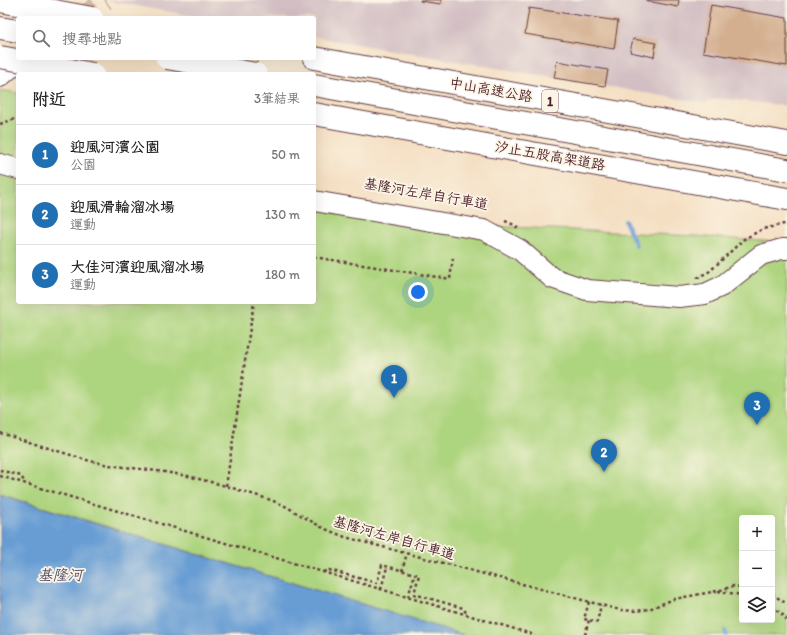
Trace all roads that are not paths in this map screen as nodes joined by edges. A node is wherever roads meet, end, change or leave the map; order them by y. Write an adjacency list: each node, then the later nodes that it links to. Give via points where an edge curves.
1 (0, 2): 2 (highway, bridge)
2 (80, 16)
3 (0, 28): 4 (highway)
4 (16, 31)
5 (10, 58): 11 (lane)
6 (316, 58): 14 (highway, 中山高速公路 / 1)
7 (20, 60): 9 (highway, bridge)
8 (178, 60): 10 (highway, bridge)
9 (83, 72)
10 (245, 72)
11 (0, 77)
12 (316, 84): 17 (highway, 中山高速公路 / 1)
13 (316, 114): 18 (highway, 汐止五股高架道路)
14 (787, 144)
15 (0, 164): 16 (lane)
16 (16, 168)
17 (787, 170)
18 (787, 199)
19 (316, 201): 20 (lane, via 484,230 520,250 552,278 587,290 679,297 705,294 722,286 761,255)
20 (787, 249)

